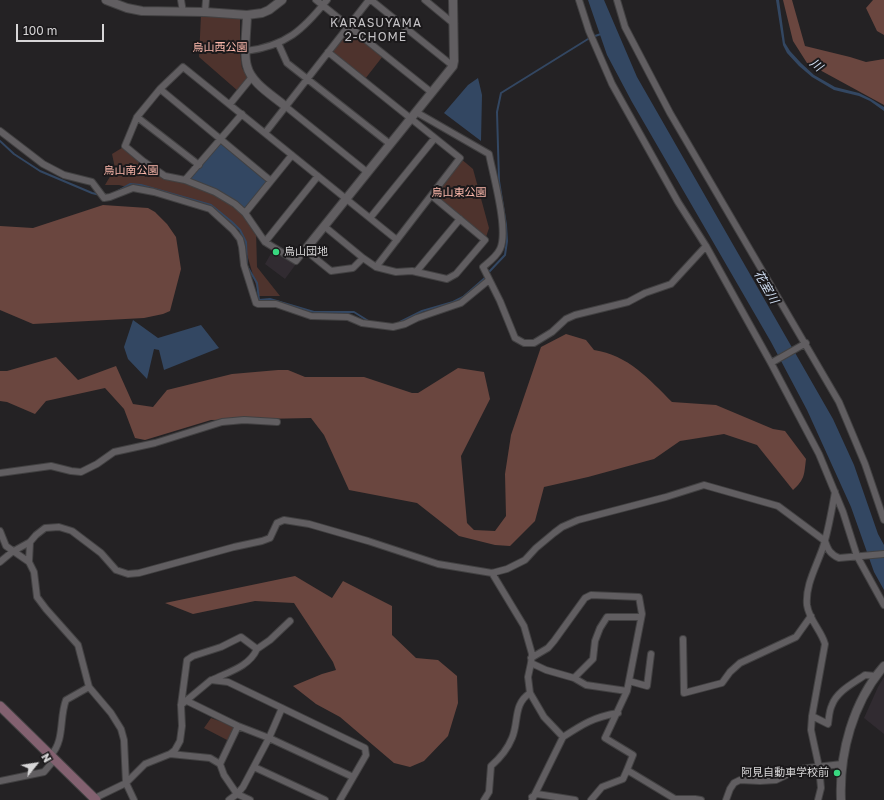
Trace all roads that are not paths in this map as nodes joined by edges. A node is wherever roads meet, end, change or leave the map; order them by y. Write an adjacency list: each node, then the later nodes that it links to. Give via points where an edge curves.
1 (106, 0): 13 (street, via 142,11)
2 (181, 0): 13 (street)
3 (206, 0): 14 (street)
4 (282, 0): 15 (street, via 269,10)
5 (316, 0): 12 (street)
6 (327, 0): 12 (street)
7 (370, 0): 17 (street); 21 (street)
8 (425, 0): 16 (street)
9 (453, 0): 16 (street)
10 (579, 0): 51 (street, via 589,31 612,84 678,202)
11 (617, 0): 57 (street, via 625,27 670,113)
12 (323, 5): 17 (street); 18 (street, via 308,24)
13 (183, 12): 14 (street)
14 (205, 12): 15 (street)
15 (247, 15): 19 (street)
16 (454, 24): 21 (street)
17 (349, 26): 20 (street); 25 (street)
18 (278, 44): 19 (street); 23 (street, via 287,63)
19 (246, 51): 22 (street, via 246,65)
20 (328, 52): 23 (street); 31 (street)
21 (452, 66): 25 (street)
22 (252, 77): 26 (street); 27 (street)
23 (307, 78): 27 (street); 36 (street)
24 (160, 89): 26 (street, via 183,67); 30 (street); 35 (street)
25 (431, 92): 28 (street)
26 (230, 104): 29 (street)
27 (285, 106): 33 (street); 39 (street)
28 (416, 112): 31 (street); 56 (street, via 488,154 503,222 501,248 483,267)
29 (242, 114): 33 (street); 35 (street)
30 (137, 116): 38 (street); 41 (street, via 125,146 165,176)
31 (410, 119): 34 (street); 36 (street)
32 (0, 131): 56 (street, via 43,164 64,176 92,182 104,198 133,188 210,209 240,240 244,265 258,304 276,304 311,316 348,317 362,323 393,327 461,303)
33 (265, 132): 37 (street)
34 (434, 138): 43 (street, via 460,158); 46 (street)
35 (221, 139): 38 (street); 42 (street)
36 (390, 144): 39 (street)
37 (292, 155): 40 (street); 42 (street)
38 (199, 165): 41 (street)
39 (367, 172): 44 (street)
40 (318, 176): 44 (street); 50 (street)
41 (185, 180): 45 (street, via 215,192)
42 (271, 181): 45 (street)
43 (432, 196): 47 (street); 49 (street)
44 (346, 199): 46 (street); 48 (street)
45 (246, 213): 50 (street)
46 (370, 218): 49 (street)
47 (460, 219): 55 (street); 55 (street, via 484,240 456,274 447,279)
48 (324, 226): 52 (street); 53 (street)
49 (397, 240): 54 (street)
50 (265, 242): 52 (street, via 296,261)
51 (706, 246): 56 (street, via 671,284 628,302 575,315 534,343 524,343 515,338); 58 (street)
52 (305, 250): 53 (street, via 331,271 353,268)
53 (363, 258): 54 (street)
54 (376, 267): 55 (street, via 396,272)
55 (416, 272)
56 (489, 280)
57 (806, 343): 58 (street); 62 (street, via 839,402 865,464)
58 (771, 363): 61 (street, via 819,454)
59 (277, 422): 60 (street, via 222,422 155,443 114,452 81,472 51,466)
60 (0, 473)
61 (835, 491): 64 (street); 68 (street)
62 (884, 520)
63 (0, 531): 66 (street, via 6,546)
64 (825, 541): 68 (street, via 832,555 839,558); 71 (street, via 778,506 704,485 562,526 525,560); 73 (street, via 807,590 807,606)
65 (30, 542): 66 (street); 70 (street); 71 (street, via 45,528 59,527 72,531 101,553 116,570 128,574 262,541 270,538 277,523 284,520 309,524 438,564)
66 (12, 552): 69 (street); 70 (street)
67 (884, 554): 68 (street)
68 (860, 556): 72 (street)
69 (0, 562)
70 (29, 562): 85 (street, via 34,572 37,597 78,645)
71 (492, 573): 79 (street, via 524,626)
72 (884, 605)
73 (811, 616): 76 (street, via 796,637 740,663 722,683 684,694); 93 (street, via 825,644)
74 (641, 617): 79 (street, via 639,597 591,595 548,648); 82 (street, via 607,617 595,641 593,659); 84 (street)
75 (290, 621): 77 (street)
76 (682, 639)
77 (257, 650): 83 (street, via 254,657 244,665); 89 (street, via 241,637 187,660)
78 (651, 654): 84 (street, via 647,686)
79 (531, 660): 82 (street, via 546,670); 87 (street, via 528,678)
80 (884, 666): 81 (street)
81 (876, 676): 93 (street, via 865,675 843,691 832,704 828,724); 100 (street, via 857,710)
82 (574, 678): 86 (street, via 586,685)
83 (211, 680): 88 (street); 91 (street, via 228,682)
84 (629, 681): 86 (street)
85 (90, 687): 98 (street, via 66,700 62,709 59,741); 106 (street, via 121,729)
86 (627, 691): 92 (street)
87 (530, 693): 95 (street, via 544,717); 115 (street, via 518,706 512,739 491,766 488,792)
88 (187, 701): 89 (street); 94 (street)
89 (181, 705): 97 (street, via 180,741)
90 (0, 706): 98 (main road)
91 (282, 708): 96 (street); 104 (street, via 365,748 366,755)
92 (618, 713): 95 (street, via 587,722); 103 (street, via 605,738 633,755)
93 (812, 716): 102 (street, via 812,735)
94 (238, 726): 96 (street); 99 (street)
95 (563, 737): 108 (street)
96 (269, 738): 101 (street); 104 (street)
97 (170, 754): 99 (street, via 210,758); 106 (street, via 146,764)
98 (53, 757): 105 (street, via 44,772); 109 (main road)
99 (220, 764): 107 (street)
100 (842, 764): 102 (street); 122 (street)
101 (254, 767): 107 (street); 113 (street)
102 (819, 767): 120 (street, via 798,769 776,780 740,780 734,783); 121 (street, via 821,788)
103 (627, 770): 118 (street, via 623,779 602,787); 119 (street, via 675,799)
104 (353, 777): 114 (street)
105 (0, 781)
106 (126, 783): 109 (street); 110 (street)
107 (237, 794): 111 (street); 112 (street)
108 (533, 798): 116 (street); 117 (street, via 538,794)
109 (94, 800)
110 (134, 800)
111 (229, 800)
112 (250, 800)
113 (325, 800)
114 (340, 800)
115 (484, 800)
116 (528, 800)
117 (575, 800)
118 (591, 800)
119 (701, 800)
120 (726, 800)
121 (818, 800)
122 (841, 800)

